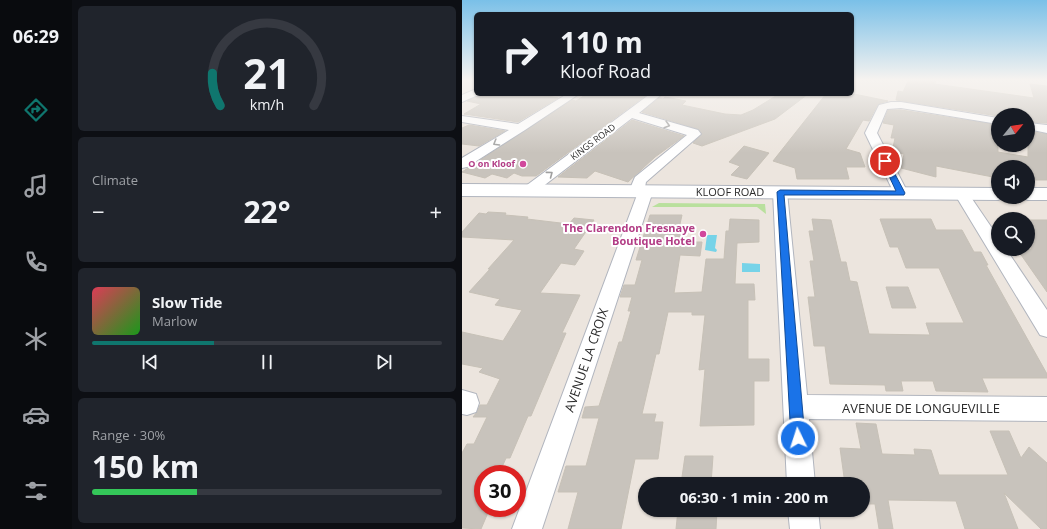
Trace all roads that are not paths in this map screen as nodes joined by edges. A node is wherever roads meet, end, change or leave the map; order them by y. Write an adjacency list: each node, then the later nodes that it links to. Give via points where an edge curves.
1 (559, 104): 7 (street)
2 (644, 104): 3 (street, KINGS ROAD)
3 (630, 114): 11 (street, KINGS ROAD, one-way to 3); 12 (street, AVENUE LA CROIX, one-way to 12, via 695,134 640,180)
4 (462, 119): 7 (street)
5 (991, 120): 14 (street, via 901,105 883,107 871,133)
6 (1035, 127): 8 (street)
7 (520, 128): 9 (street, one-way to 9)
8 (1047, 130)
9 (462, 164)
10 (462, 190): 11 (main road, KLOOF ROAD)
11 (528, 191): 12 (main road, KLOOF ROAD)
12 (641, 191): 13 (main road, KLOOF ROAD); 24 (street, AVENUE LA CROIX)
13 (780, 192): 14 (main road, KLOOF ROAD); 20 (street)
14 (901, 193): 15 (main road, KLOOF ROAD)
15 (961, 193): 16 (main road, KLOOF ROAD); 19 (street)
16 (991, 194)
17 (1035, 194): 18 (main road)
18 (1047, 194)
19 (1047, 328)
20 (796, 407): 21 (street, AVENUE DE LONGUEVILLE); 22 (street)
21 (1047, 409)
22 (801, 477)
23 (803, 517): 25 (street)
24 (527, 529)
25 (804, 529)

